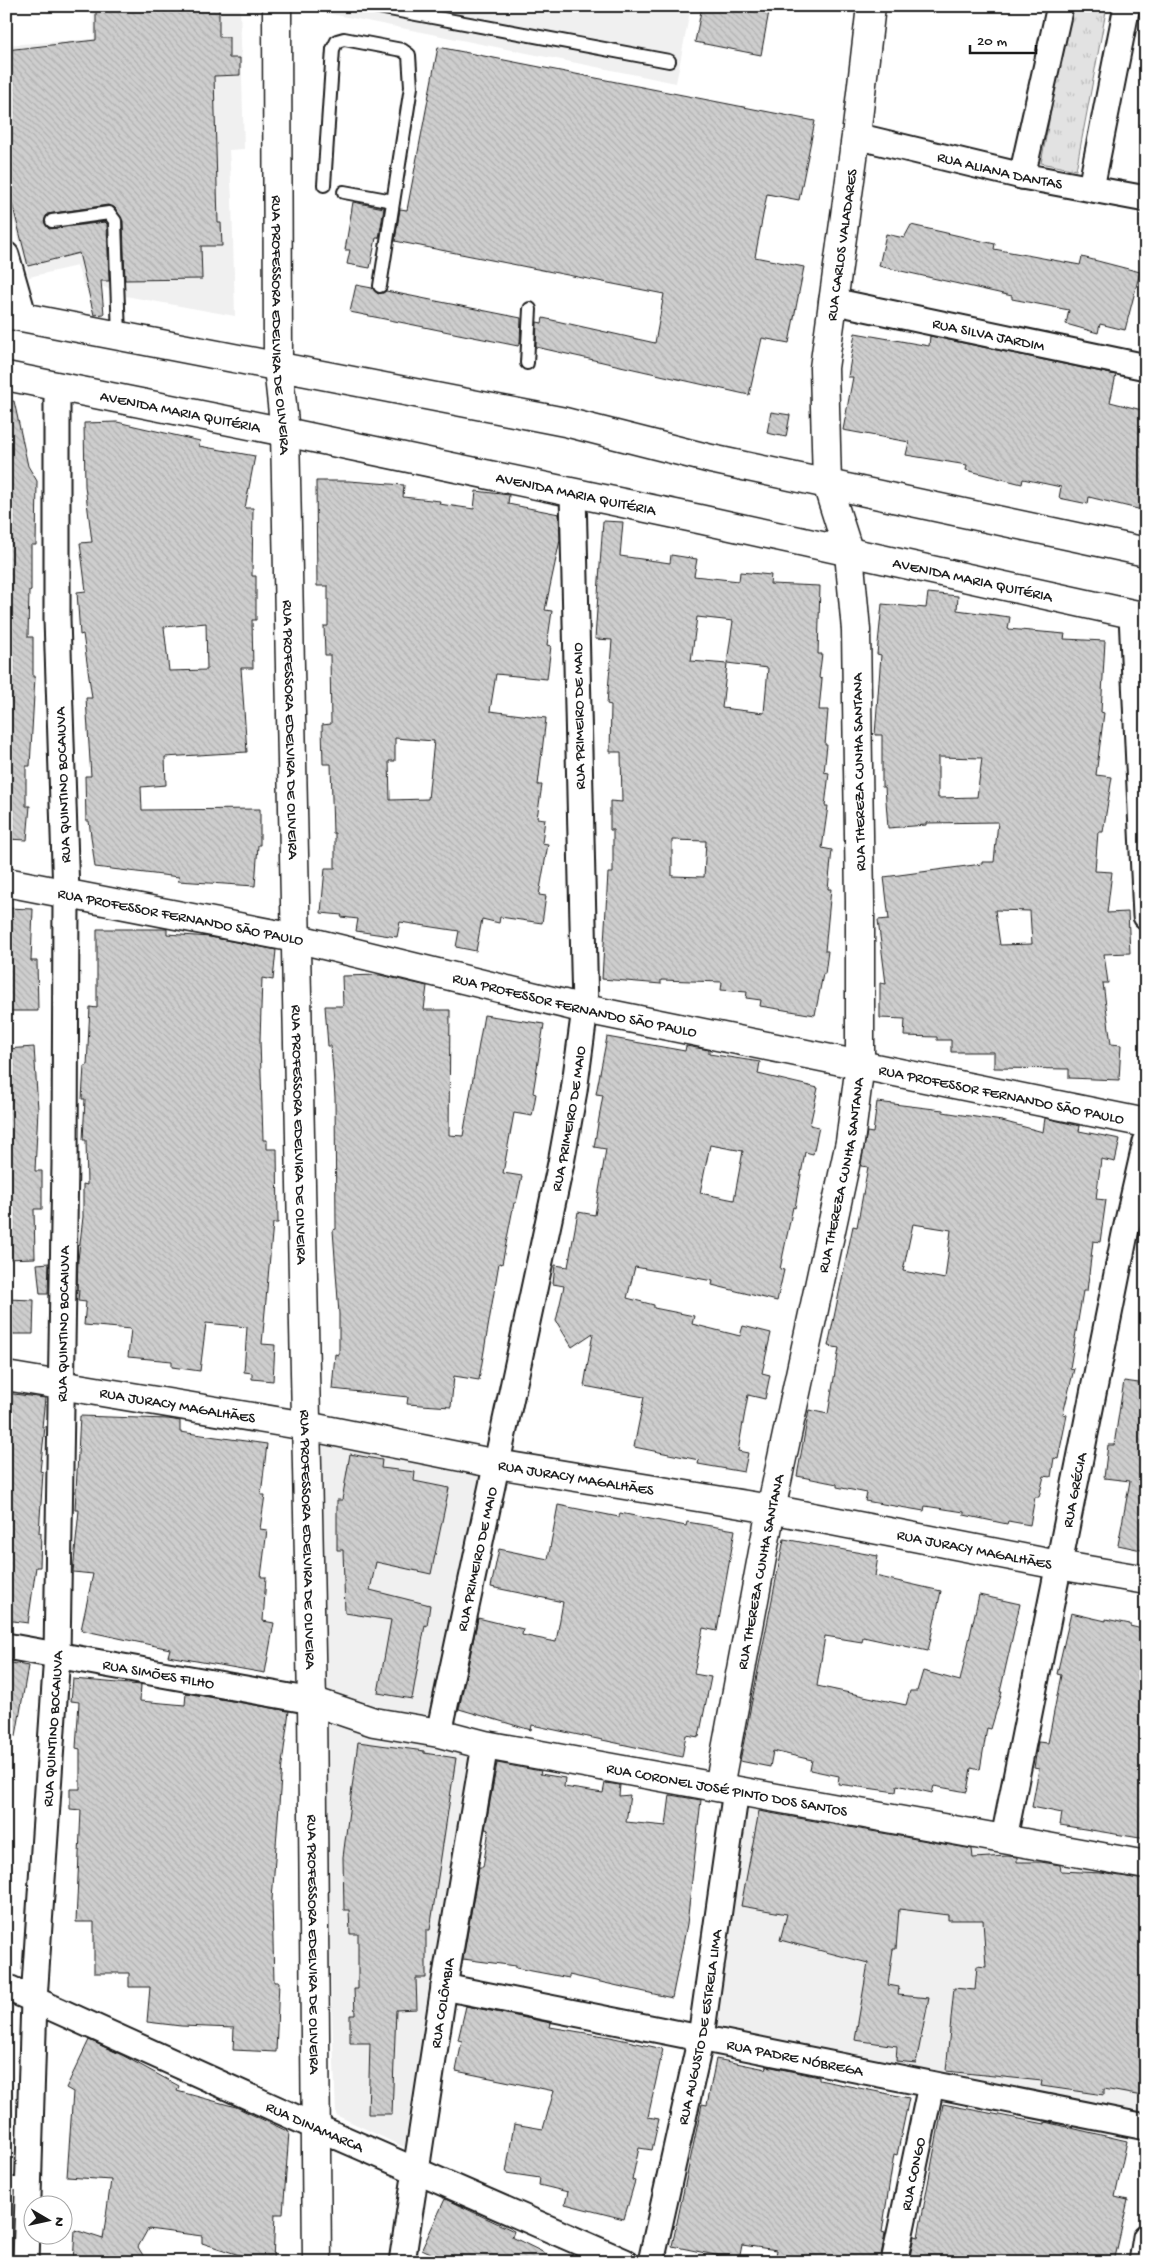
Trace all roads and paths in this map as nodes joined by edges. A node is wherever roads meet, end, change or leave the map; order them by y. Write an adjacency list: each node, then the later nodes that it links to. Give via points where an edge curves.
1 (277, 6): 22 (street, RUA PROFESSORA EDELVIRA DE OLIVEIRA)
2 (374, 6): 6 (lane)
3 (871, 6): 7 (street, RUA CARLOS VALADARES)
4 (1060, 6): 8 (street)
5 (1127, 6): 10 (street)
6 (669, 60)
7 (856, 136): 8 (street, RUA ALIANA DANTAS); 17 (street, RUA CARLOS VALADARES)
8 (1022, 176): 10 (street, RUA ALIANA DANTAS)
9 (324, 185): 13 (lane, via 332,49 344,39 396,48 409,55 412,87)
10 (1091, 188): 12 (street, RUA ALIANA DANTAS)
11 (344, 192): 13 (lane)
12 (1146, 199)
13 (393, 201): 16 (lane)
14 (52, 221): 20 (lane, via 108,212 115,222)
15 (6, 255): 19 (street)
16 (380, 286)
17 (832, 301): 23 (street, RUA SILVA JARDIM); 27 (street, RUA CARLOS VALADARES, via 824,368)
18 (530, 308): 21 (lane)
19 (15, 316): 20 (street)
20 (120, 336): 22 (street)
21 (527, 363)
22 (278, 367): 26 (street, RUA PROFESSORA EDELVIRA DE OLIVEIRA); 27 (street, via 564,422)
23 (1146, 367)
24 (6, 376): 25 (street, AVENIDA MARIA QUITÉRIA)
25 (57, 386): 26 (street, AVENIDA MARIA QUITÉRIA); 33 (street, RUA QUINTINO BOCAIUVA, via 57,619)
26 (285, 432): 28 (street, AVENIDA MARIA QUITÉRIA); 35 (street, RUA PROFESSORA EDELVIRA DE OLIVEIRA)
27 (827, 484): 29 (street); 30 (street, RUA CARLOS VALADARES)
28 (573, 493): 30 (street, AVENIDA MARIA QUITÉRIA); 36 (street, RUA PRIMEIRO DE MAIO)
29 (1146, 552)
30 (849, 553): 31 (street, AVENIDA MARIA QUITÉRIA); 37 (street, RUA THEREZA CUNHA SANTANA, via 856,630)
31 (1139, 616): 34 (street)
32 (6, 882): 33 (street, RUA PROFESSOR FERNANDO SÃO PAULO)
33 (66, 894): 35 (street, RUA PROFESSOR FERNANDO SÃO PAULO); 42 (street, RUA QUINTINO BOCAIUVA)
34 (1146, 916)
35 (295, 938): 36 (street, RUA PROFESSOR FERNANDO SÃO PAULO); 43 (street, RUA PROFESSORA EDELVIRA DE OLIVEIRA)
36 (585, 1008): 37 (street, RUA PROFESSOR FERNANDO SÃO PAULO); 44 (street, RUA PRIMEIRO DE MAIO, via 574,1091)
37 (860, 1064): 38 (street, RUA PROFESSOR FERNANDO SÃO PAULO); 45 (street, RUA THEREZA CUNHA SANTANA, via 838,1205)
38 (1146, 1123)
39 (1146, 1142): 40 (street, RUA GRÉCIA)
40 (1135, 1236): 46 (street, RUA GRÉCIA)
41 (6, 1376): 42 (street, RUA JURACY MAGALHÃES)
42 (61, 1386): 43 (street, RUA JURACY MAGALHÃES); 49 (street, RUA QUINTINO BOCAIUVA)
43 (306, 1426): 44 (street, RUA JURACY MAGALHÃES); 50 (street, RUA PROFESSORA EDELVIRA DE OLIVEIRA)
44 (497, 1464): 45 (street, RUA JURACY MAGALHÃES); 51 (street, RUA PRIMEIRO DE MAIO)
45 (771, 1509): 46 (street, RUA JURACY MAGALHÃES); 53 (street, RUA THEREZA CUNHA SANTANA)
46 (1058, 1566): 47 (street, RUA JURACY MAGALHÃES); 54 (street, RUA GRÉCIA)
47 (1146, 1580)
48 (6, 1646): 49 (street, RUA SIMÕES FILHO)
49 (57, 1654): 50 (street, RUA SIMÕES FILHO); 58 (street, RUA QUINTINO BOCAIUVA)
50 (312, 1701): 51 (street, RUA CORONEL JOSÉ PINTO DOS SANTOS, via 374,1722); 61 (street, RUA PROFESSORA EDELVIRA DE OLIVEIRA)
51 (438, 1733): 52 (street, RUA CORONEL JOSÉ PINTO DOS SANTOS)
52 (485, 1745): 53 (street, RUA CORONEL JOSÉ PINTO DOS SANTOS); 56 (street, RUA COLÔMBIA)
53 (727, 1788): 54 (street, RUA CORONEL JOSÉ PINTO DOS SANTOS); 59 (street, RUA AUGUSTO DE ESTRELA LIMA)
54 (1004, 1838): 55 (street, RUA CORONEL JOSÉ PINTO DOS SANTOS)
55 (1146, 1866)
56 (444, 1987): 59 (street, RUA PADRE NÓBREGA); 63 (street, RUA COLÔMBIA)
57 (6, 1988): 58 (street, RUA DINAMARCA)
58 (34, 2000): 61 (street, RUA DINAMARCA); 64 (street, RUA QUINTINO BOCAIUVA)
59 (701, 2038): 60 (street, RUA PADRE NÓBREGA); 70 (street, RUA AUGUSTO DE ESTRELA LIMA)
60 (931, 2085): 62 (street, RUA PADRE NÓBREGA); 71 (street, RUA CONGO)
61 (316, 2127): 63 (street, RUA DINAMARCA); 67 (street, RUA PROFESSORA EDELVIRA DE OLIVEIRA)
62 (1146, 2128)
63 (415, 2170): 68 (street, RUA COLÔMBIA); 69 (street, RUA DINAMARCA)
64 (17, 2184): 66 (street, RUA QUINTINO BOCAIUVA)
65 (1146, 2237): 72 (street)
66 (26, 2262)
67 (317, 2262)
68 (402, 2262)
69 (625, 2262)
70 (651, 2262)
71 (894, 2262)
72 (1142, 2262)

